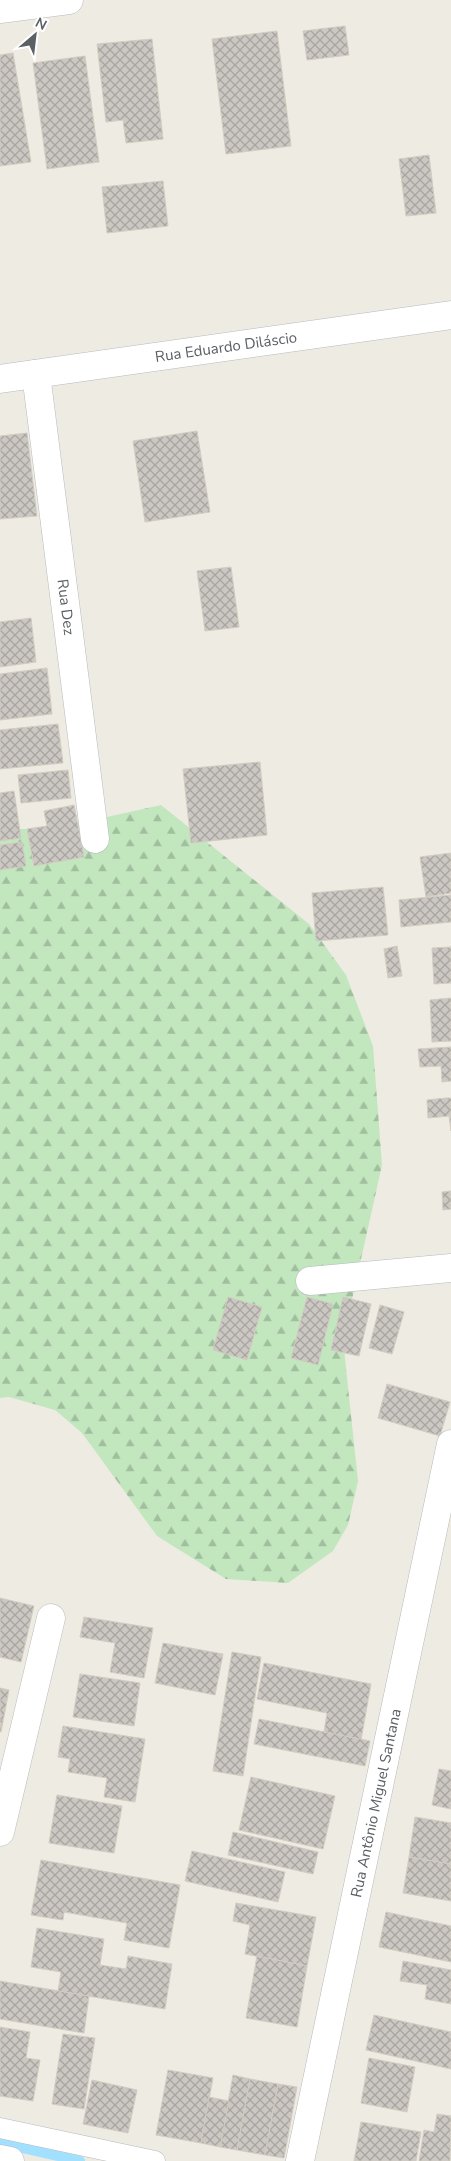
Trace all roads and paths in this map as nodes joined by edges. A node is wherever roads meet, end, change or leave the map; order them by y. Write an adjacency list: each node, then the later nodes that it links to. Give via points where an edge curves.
1 (69, 0): 2 (street)
2 (0, 9)
3 (451, 315): 4 (street, Rua Eduardo Diláscio)
4 (36, 374): 5 (street, Rua Eduardo Diláscio); 6 (street, Rua Dez)
5 (0, 379)
6 (95, 839)
7 (451, 1268): 8 (street)
8 (310, 1281)
9 (451, 1444): 16 (street, Rua Antônio Miguel Santana)
10 (51, 1618): 11 (street)
11 (0, 1832)
12 (0, 2128): 15 (lane)
13 (0, 2159): 14 (street)
14 (10, 2161)
15 (155, 2161)
16 (300, 2161)

